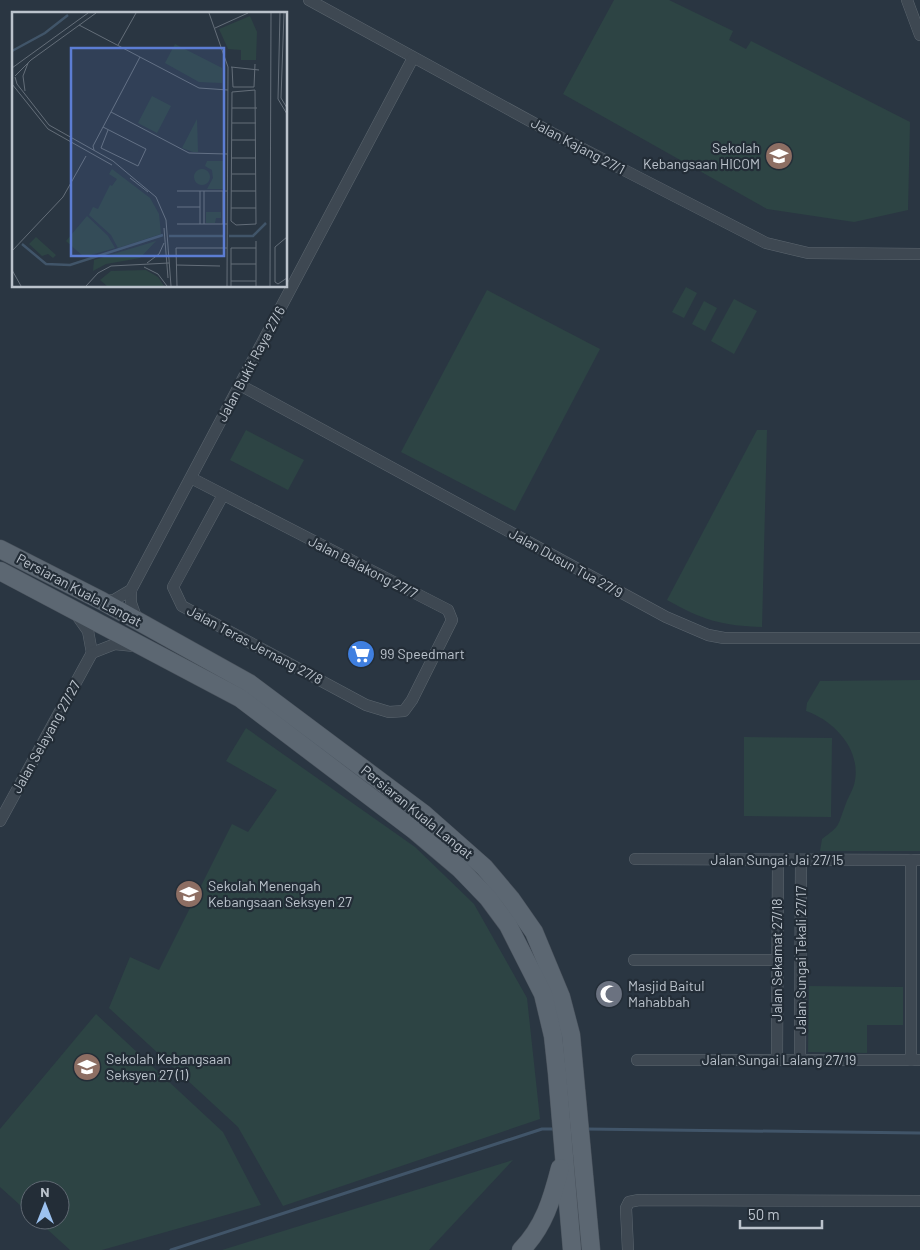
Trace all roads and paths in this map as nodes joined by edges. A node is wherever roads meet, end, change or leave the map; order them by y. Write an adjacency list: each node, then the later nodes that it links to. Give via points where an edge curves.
1 (309, 0): 4 (street, Jalan Kajang 27/1)
2 (907, 0): 3 (street)
3 (920, 35)
4 (413, 58): 5 (street, Jalan Kajang 27/1, via 766,243 808,253); 6 (street, Jalan Bukit Raya 27/6)
5 (920, 254)
6 (240, 385): 7 (street, Jalan Bukit Raya 27/6); 15 (street, Jalan Dusun Tua 27/9, via 658,613 708,635 724,638)
7 (191, 478): 8 (street, Jalan Balakong 27/7); 11 (street, Jalan Bukit Raya 27/6)
8 (223, 496): 19 (street, Jalan Balakong 27/7, via 448,610 452,620); 19 (street, Jalan Teras Jernang 27/8, via 173,587 182,606 376,709 389,712 404,710)
9 (0, 549): 12 (main road, Persiaran Kuala Langat)
10 (0, 571): 13 (main road, Persiaran Kuala Langat)
11 (131, 590): 12 (street, via 114,600); 14 (street, via 131,603)
12 (102, 601): 14 (main road, Persiaran Kuala Langat)
13 (72, 609): 16 (main road, Persiaran Kuala Langat); 17 (street, via 88,631)
14 (137, 620): 18 (main road, Persiaran Kuala Langat)
15 (920, 638)
16 (150, 651): 17 (street, via 115,644); 18 (main road, Persiaran Kuala Langat)
17 (92, 653): 20 (street, Jalan Selayang 27/27)
18 (244, 691): 31 (main road, Persiaran Kuala Langat, via 460,869 508,925 543,994 553,1036); 35 (main road, Persiaran Kuala Langat, via 424,814 484,867 534,932 561,997 571,1034)
19 (412, 700)
20 (0, 821)
21 (635, 859): 22 (street, Jalan Sungai Jai 27/15)
22 (778, 860): 23 (street, Jalan Sungai Jai 27/15); 26 (street, Jalan Sekamat 27/18)
23 (801, 860): 24 (street, Jalan Sungai Jai 27/15); 29 (street, Jalan Sungai Tekali 27/17)
24 (916, 860): 30 (street)
25 (634, 960): 26 (street)
26 (777, 960): 28 (street, Jalan Sekamat 27/18)
27 (637, 1060): 28 (street, Jalan Sungai Lalang 27/19)
28 (777, 1060): 29 (street, Jalan Sungai Lalang 27/19)
29 (800, 1060): 30 (street, Jalan Sungai Lalang 27/19)
30 (915, 1060)
31 (562, 1147): 33 (main road, via 552,1200 542,1223); 34 (main road, Persiaran Kuala Langat)
32 (920, 1201): 36 (street, via 629,1202 625,1214)
33 (521, 1250)
34 (572, 1250)
35 (591, 1250)
36 (628, 1250)

